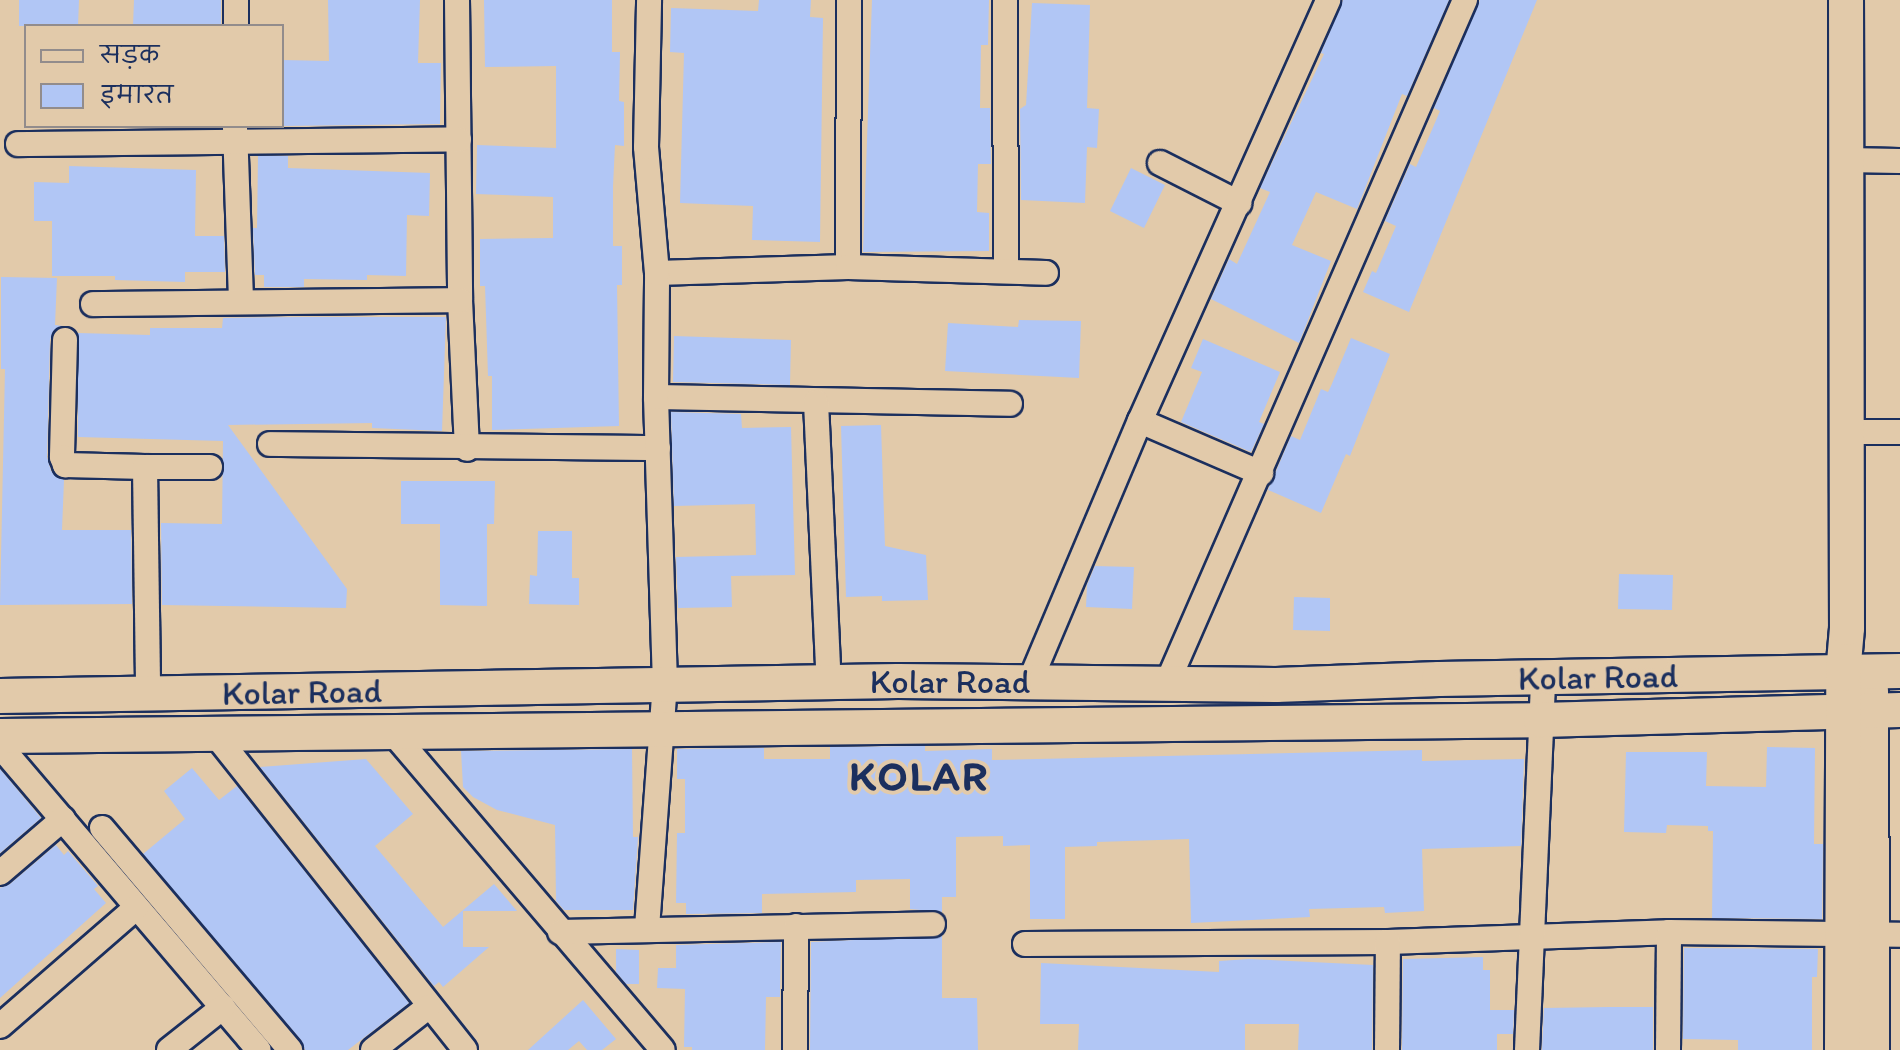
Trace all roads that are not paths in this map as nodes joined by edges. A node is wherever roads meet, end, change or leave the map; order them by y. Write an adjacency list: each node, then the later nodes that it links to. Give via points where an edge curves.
1 (236, 0): 9 (street)
2 (457, 0): 11 (street)
3 (649, 0): 19 (street, via 646,147)
4 (849, 0): 17 (street)
5 (1005, 0): 18 (street)
6 (1328, 0): 16 (street)
7 (1465, 0): 36 (street)
8 (1846, 0): 13 (main road)
9 (236, 24)
10 (235, 134): 11 (street); 12 (street); 22 (street)
11 (459, 139): 21 (street)
12 (18, 144)
13 (1846, 160): 14 (street); 29 (main road)
14 (1900, 161)
15 (1160, 163): 16 (street)
16 (1239, 203): 28 (street)
17 (848, 267): 18 (street); 19 (street)
18 (1006, 270): 20 (street)
19 (657, 273): 25 (street)
20 (1046, 273)
21 (460, 300): 22 (street); 33 (street)
22 (241, 301): 23 (street)
23 (93, 304)
24 (65, 340): 34 (street, via 65,465)
25 (656, 397): 26 (street); 32 (street)
26 (816, 402): 27 (street); 41 (street)
27 (1010, 404)
28 (1140, 421): 36 (street); 39 (street)
29 (1847, 432): 30 (street); 37 (main road, via 1847,628)
30 (1900, 432)
31 (270, 444): 33 (street)
32 (658, 448): 33 (street); 42 (street)
33 (467, 449)
34 (145, 467): 35 (street); 43 (street)
35 (210, 467)
36 (1261, 473): 40 (street)
37 (1871, 673): 38 (main road, Kolar Road); 45 (main road)
38 (1543, 678): 40 (main road, Kolar Road, via 1276,685); 46 (street)
39 (1030, 681): 40 (main road, Kolar Road); 41 (main road, Kolar Road)
40 (1168, 681)
41 (829, 683): 42 (main road, Kolar Road)
42 (665, 684): 43 (main road, Kolar Road); 47 (street)
43 (148, 694): 44 (main road, Kolar Road)
44 (0, 696)
45 (1871, 711): 46 (main road, Kolar Road); 61 (main road)
46 (1541, 720): 47 (main road, Kolar Road); 62 (street)
47 (660, 731): 49 (main road, Kolar Road); 58 (street)
48 (214, 733): 49 (main road, Kolar Road); 50 (main road, Kolar Road); 66 (street)
49 (393, 733): 59 (street)
50 (0, 736)
51 (0, 746): 52 (street)
52 (63, 819): 54 (street); 55 (street)
53 (102, 828): 70 (street)
54 (0, 873)
55 (137, 907): 65 (street); 67 (street)
56 (933, 924): 57 (street)
57 (796, 926): 58 (street); 74 (street)
58 (647, 928): 59 (street)
59 (560, 932): 73 (street)
60 (1669, 932): 61 (street); 62 (street); 77 (street)
61 (1872, 935): 78 (main road); 79 (main road)
62 (1532, 937): 63 (street); 76 (street)
63 (1388, 942): 64 (street); 75 (street)
64 (1025, 944)
65 (223, 1007): 68 (street); 69 (street)
66 (428, 1007): 71 (street); 72 (street)
67 (0, 1026)
68 (169, 1050)
69 (259, 1050)
70 (290, 1050)
71 (373, 1050)
72 (465, 1050)
73 (663, 1050)
74 (795, 1050)
75 (1387, 1050)
76 (1527, 1050)
77 (1668, 1050)
78 (1842, 1050)
79 (1872, 1050)

